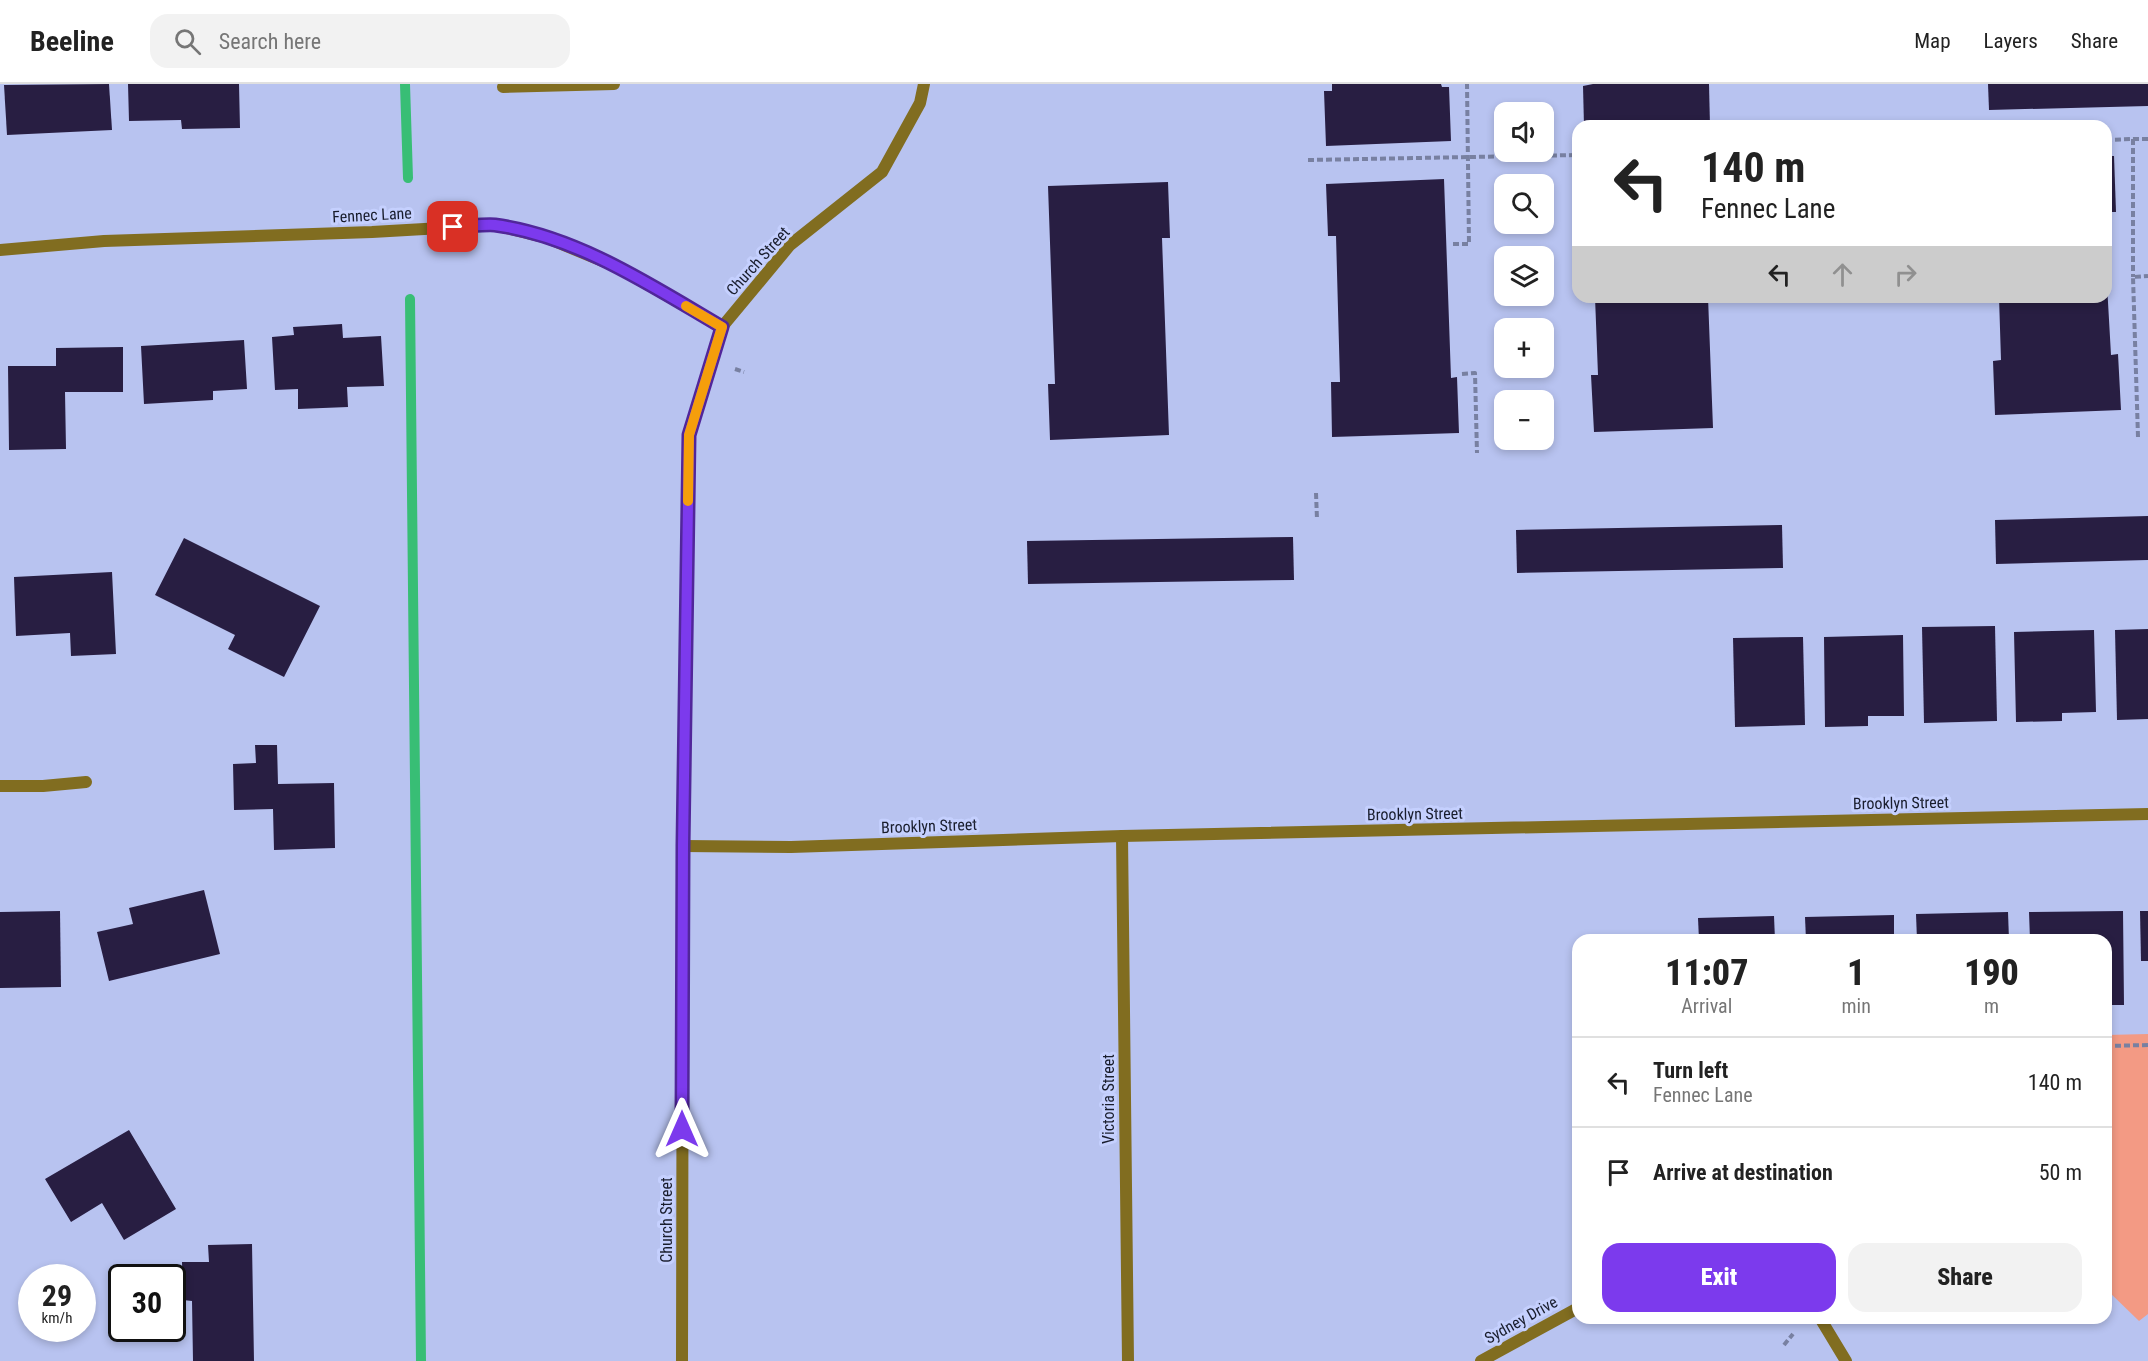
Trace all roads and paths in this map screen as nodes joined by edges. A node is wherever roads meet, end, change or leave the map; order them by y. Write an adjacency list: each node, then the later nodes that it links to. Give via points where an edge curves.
1 (614, 84): 4 (street)
2 (924, 84): 15 (street, Church Street, via 920,103 882,172 789,245)
3 (1467, 84): 9 (path)
4 (503, 87)
5 (2133, 139): 6 (path); 7 (path); 14 (path)
6 (2148, 139)
7 (2112, 140)
8 (1572, 155): 9 (path)
9 (1469, 157): 10 (path); 11 (path, via 1469,244)
10 (1308, 160)
11 (1453, 244)
12 (0, 250): 15 (street, Fennec Lane, via 104,241 494,225 547,238 617,267)
13 (2148, 276): 14 (path)
14 (2133, 277): 17 (path)
15 (722, 327): 25 (street, Church Street, via 689,435)
16 (1462, 374): 18 (path, via 1475,373)
17 (2138, 437)
18 (1477, 453)
19 (1316, 493): 20 (path)
20 (1317, 519)
21 (86, 782): 22 (street)
22 (0, 786)
23 (2148, 814): 24 (street, Brooklyn Street)
24 (1122, 836): 25 (street, Brooklyn Street, via 791,847); 33 (street, Victoria Street)
25 (683, 846): 32 (street, Church Street)
26 (2148, 1045): 27 (path)
27 (2112, 1046)
28 (1572, 1311): 34 (street, Sydney Drive)
29 (1824, 1324): 35 (street)
30 (1793, 1334): 31 (path)
31 (1784, 1345)
32 (682, 1361)
33 (1128, 1361)
34 (1480, 1361)
35 (1846, 1361)

